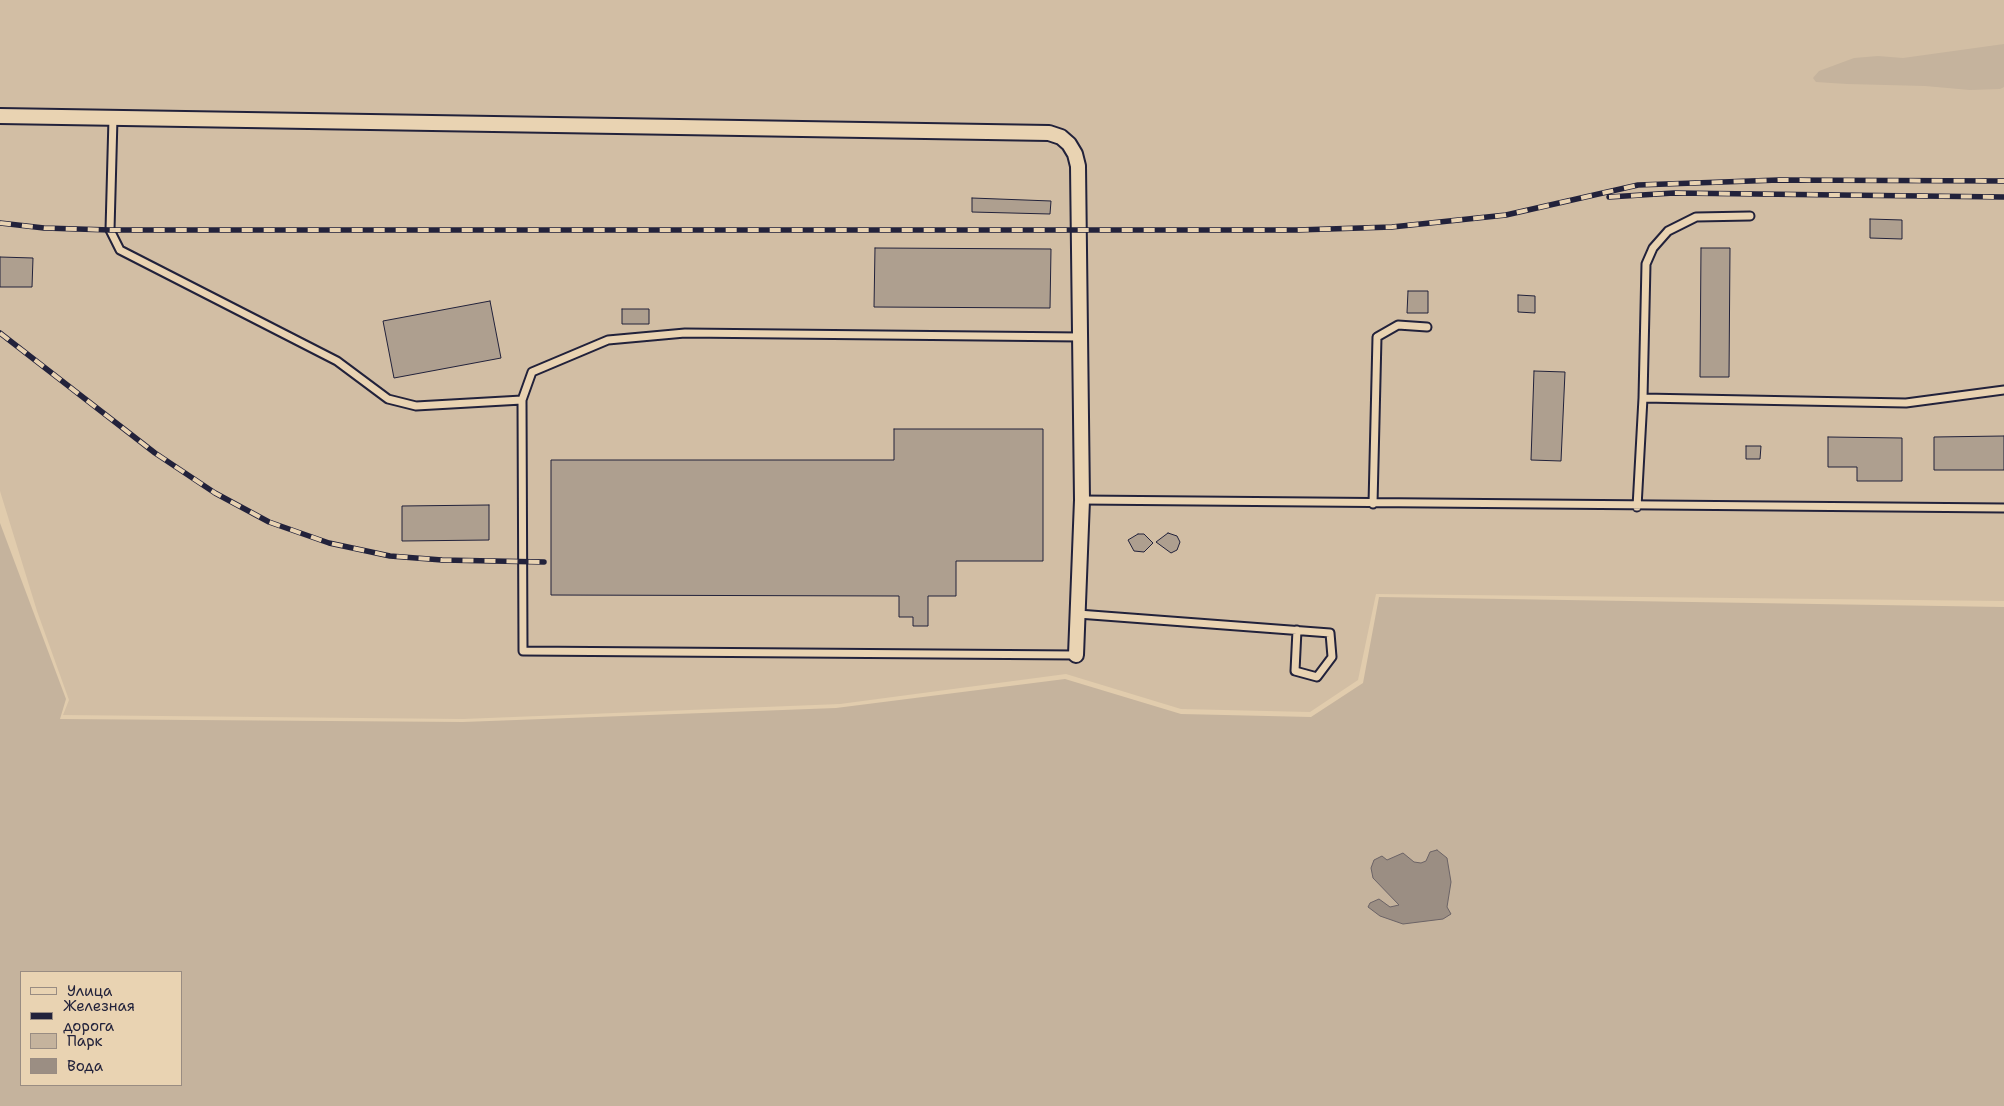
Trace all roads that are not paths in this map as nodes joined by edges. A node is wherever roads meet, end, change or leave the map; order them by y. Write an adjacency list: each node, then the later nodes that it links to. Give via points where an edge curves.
1 (0, 116): 2 (street)
2 (113, 118): 5 (street, via 1049,133 1069,144 1078,166); 8 (lane, via 110,230 120,250 337,361 388,399 416,406)
3 (1750, 216): 7 (lane, via 1696,217 1668,231 1653,248 1646,264)
4 (1427, 326): 10 (lane, via 1398,326 1377,337)
5 (1080, 337): 8 (lane, via 685,333 608,340 532,372); 9 (street)
6 (2004, 390): 7 (lane, via 1906,403)
7 (1643, 398): 11 (lane)
8 (522, 400): 15 (lane, via 523,651)
9 (1082, 500): 10 (lane); 13 (street)
10 (1373, 504): 11 (lane)
11 (1637, 507): 12 (lane)
12 (2004, 508)
13 (1078, 614): 14 (lane); 15 (street)
14 (1297, 630): 14 (lane, via 1330,633 1332,657 1317,677 1296,671)
15 (1076, 655)

